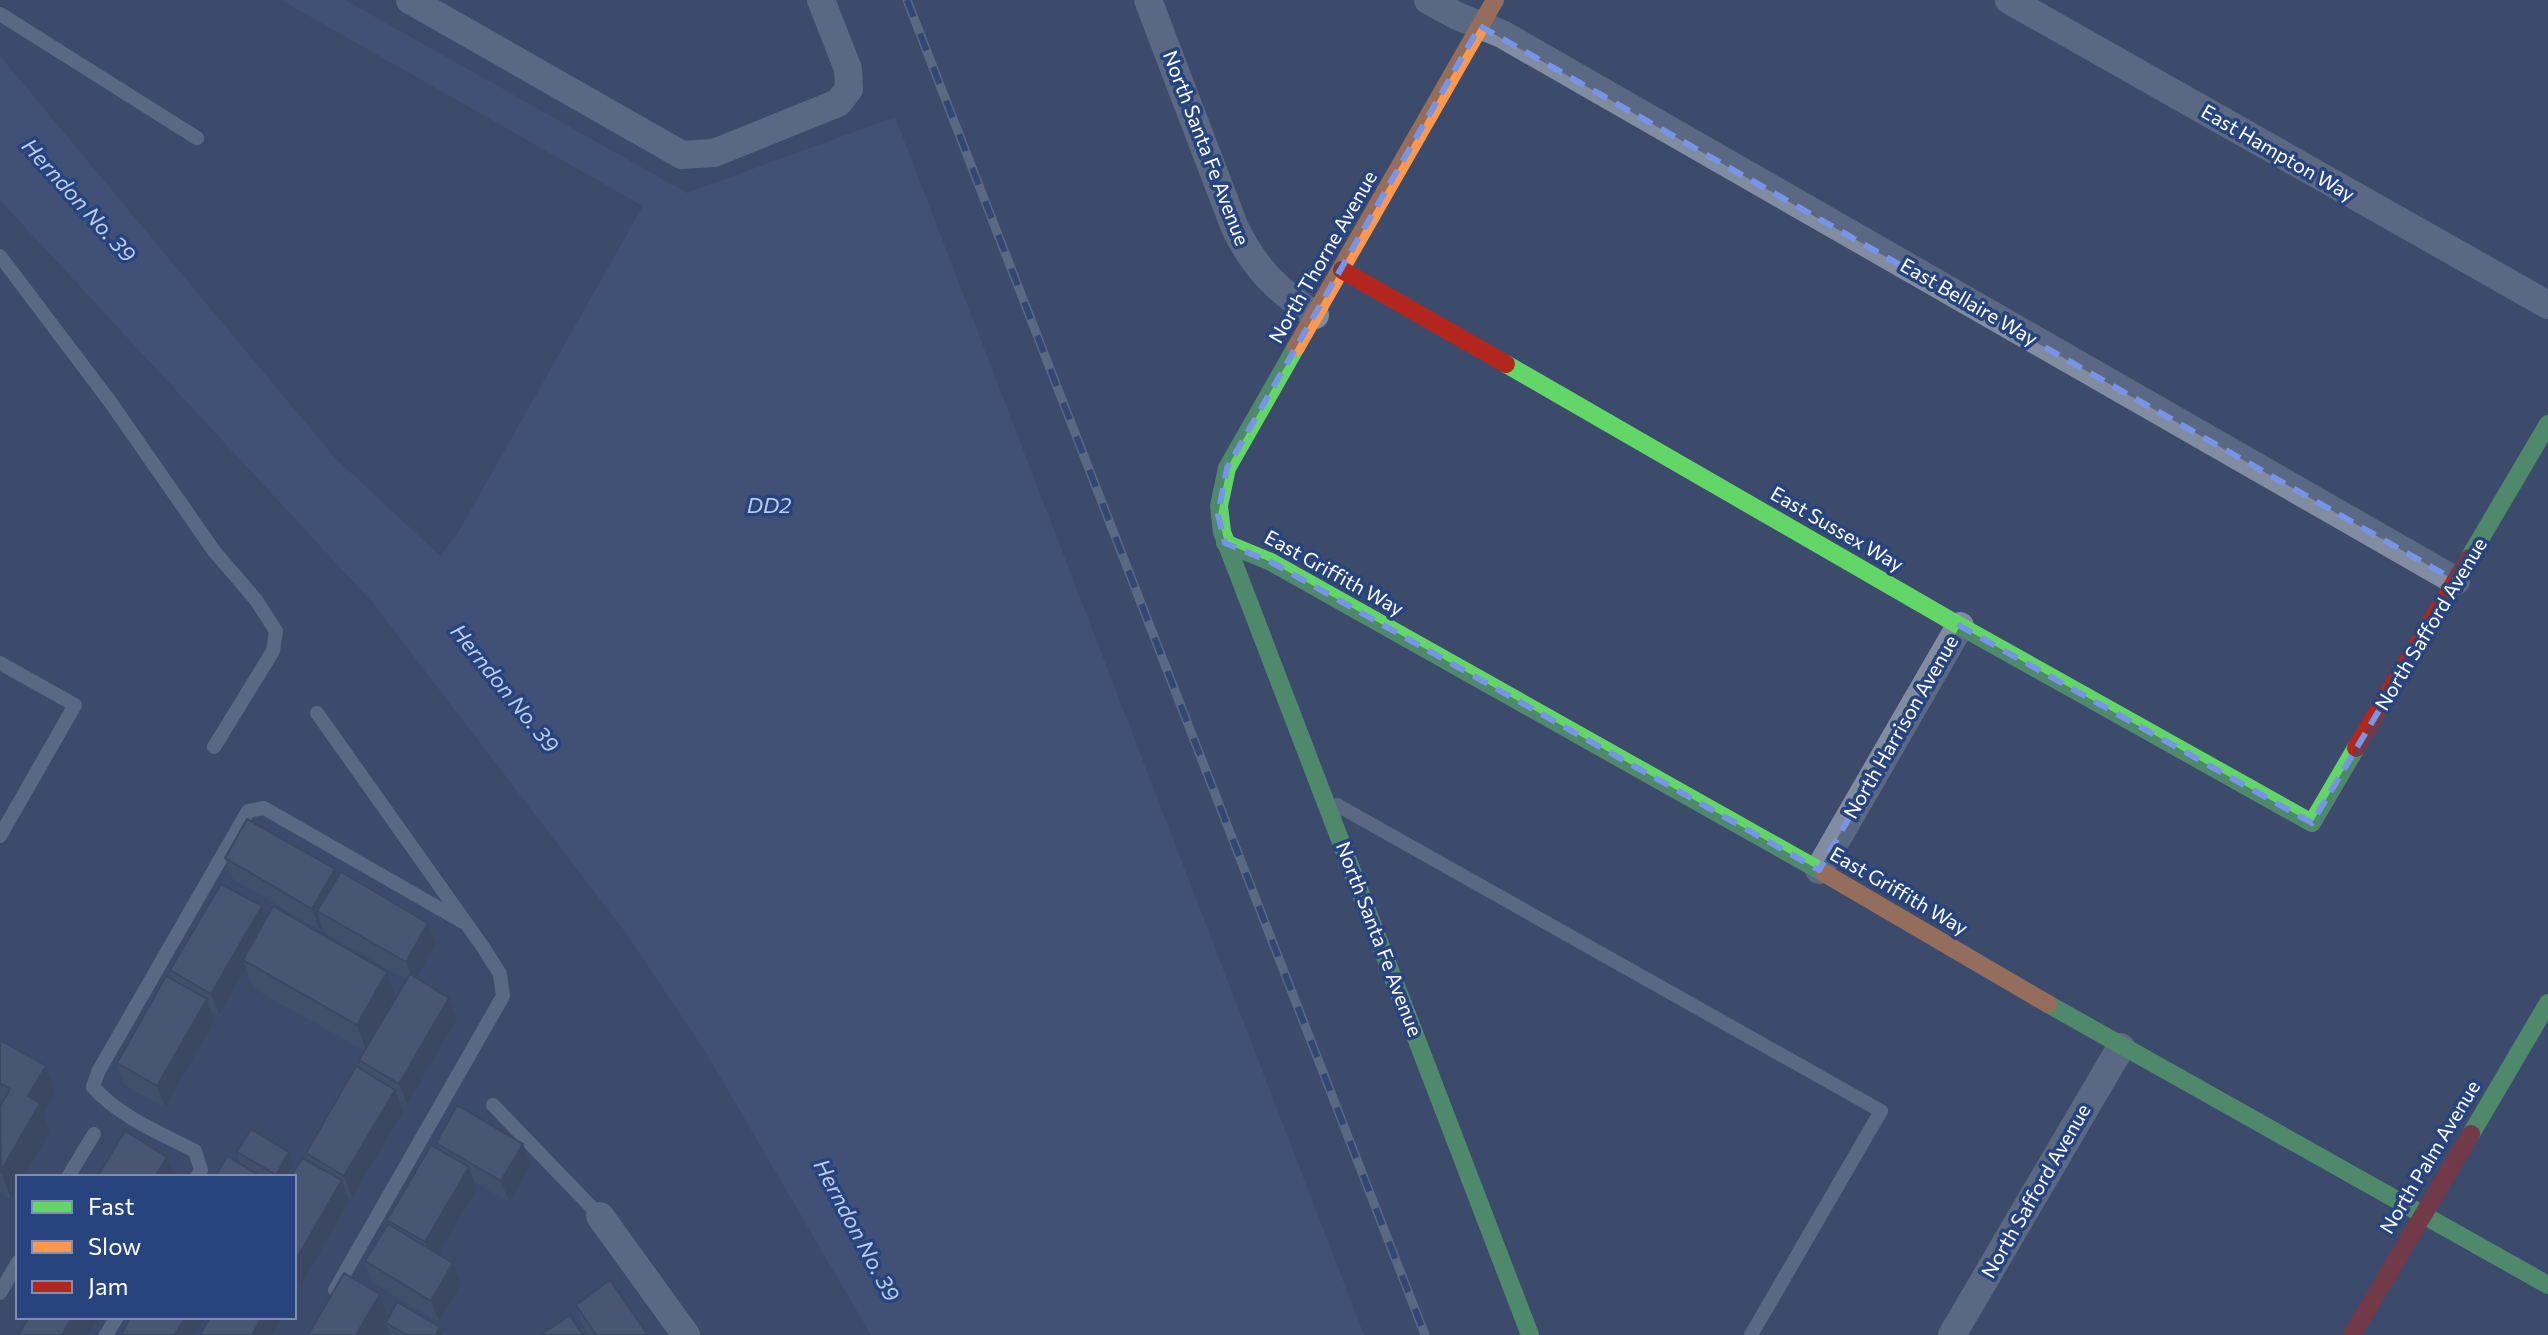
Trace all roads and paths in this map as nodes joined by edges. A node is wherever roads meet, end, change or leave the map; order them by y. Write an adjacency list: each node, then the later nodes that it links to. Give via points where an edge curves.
1 (410, 0): 2 (street, via 682,155 714,153 838,103 849,89 848,69)
2 (821, 0)
3 (1148, 0): 13 (street, North Santa Fe Avenue, via 1247,252 1277,289)
4 (1428, 0): 8 (street, East Bellaire Way)
5 (1495, 0): 8 (street, North Thorne Avenue)
6 (2009, 0): 12 (street, East Hampton Way)
7 (0, 14): 9 (lane)
8 (1480, 26): 11 (street, North Thorne Avenue); 17 (street, East Bellaire Way)
9 (197, 138)
10 (0, 256): 21 (lane, via 276,631 273,651)
11 (1342, 270): 13 (street, North Thorne Avenue); 18 (street, East Sussex Way)
12 (2548, 305)
13 (1315, 315): 16 (street, North Thorne Avenue, via 1227,468 1218,515)
14 (2548, 424): 15 (street, North Safford Avenue)
15 (2541, 454): 17 (street, North Safford Avenue)
16 (1225, 543): 22 (street, North Santa Fe Avenue); 25 (street, East Griffith Way, via 1271,562)
17 (2456, 581): 23 (street, North Safford Avenue)
18 (1960, 626): 23 (street, East Sussex Way); 25 (street, North Harrison Avenue)
19 (0, 663): 24 (lane, via 75,705)
20 (317, 713): 26 (lane)
21 (214, 747)
22 (1326, 799): 40 (street, North Santa Fe Avenue); 41 (lane, via 1881,1111)
23 (2312, 823)
24 (0, 836)
25 (1819, 870): 28 (street, East Griffith Way)
26 (468, 925): 32 (lane, via 264,808 248,811 93,1087 132,1118 195,1151); 38 (lane, via 500,974 503,996)
27 (2548, 1003): 33 (street, North Palm Avenue)
28 (2121, 1047): 33 (street, East Griffith Way); 42 (street, North Safford Avenue)
29 (493, 1105): 34 (lane)
30 (94, 1134): 31 (lane)
31 (69, 1175)
32 (198, 1175)
33 (2422, 1213): 36 (street, East Griffith Way); 43 (street, North Palm Avenue)
34 (600, 1216): 39 (street)
35 (16, 1265): 37 (lane)
36 (2548, 1285)
37 (0, 1293)
38 (324, 1308)
39 (686, 1335)
40 (1530, 1335)
41 (1751, 1335)
42 (1952, 1335)
43 (2352, 1335)

